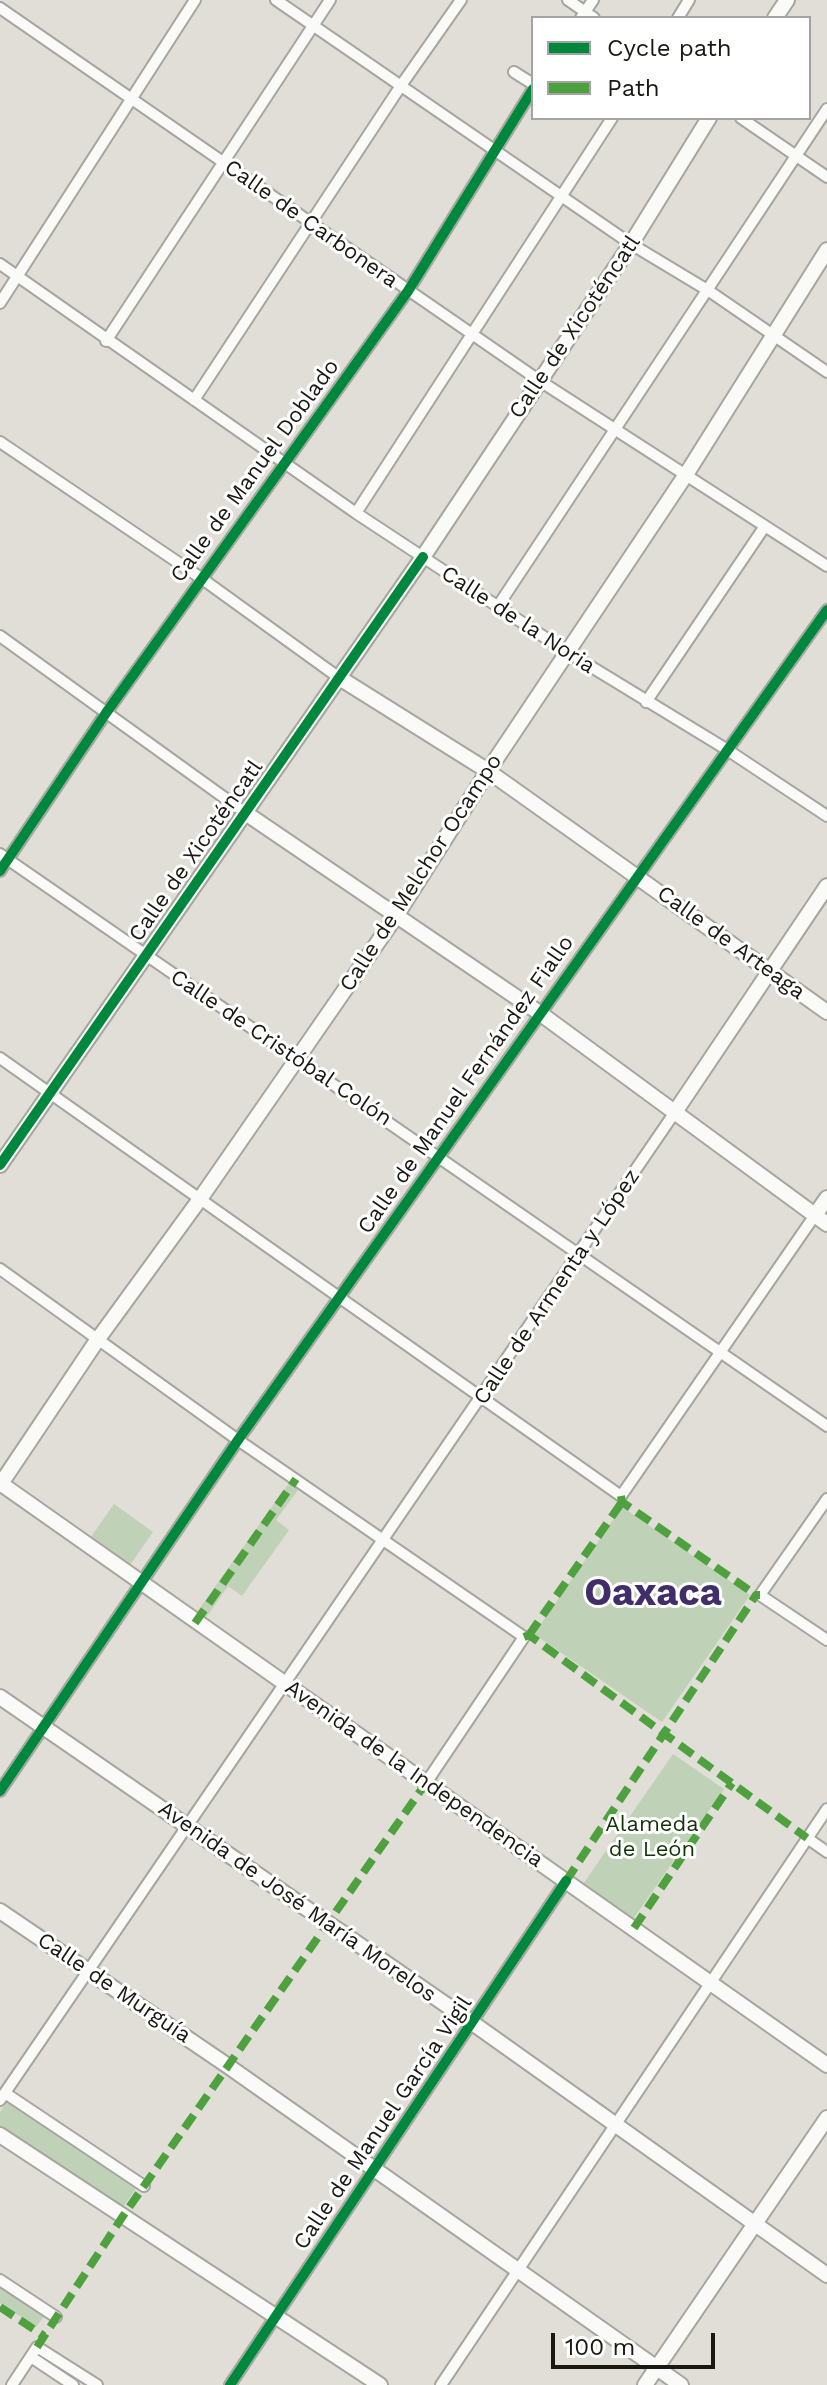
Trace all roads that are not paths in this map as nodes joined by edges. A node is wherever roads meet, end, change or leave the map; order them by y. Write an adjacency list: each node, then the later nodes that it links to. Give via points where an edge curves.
1 (195, 0): 14 (street)
2 (276, 0): 9 (street)
3 (330, 0): 9 (street)
4 (461, 0): 11 (street)
5 (568, 0): 8 (street)
6 (593, 0): 8 (street)
7 (0, 8): 14 (street, Calle de Carbonera)
8 (587, 16)
9 (312, 23): 11 (street); 21 (street)
10 (514, 72): 12 (street)
11 (402, 84): 19 (street); 24 (street)
12 (531, 85)
13 (531, 89): 19 (street, Calle de Manuel Doblado)
14 (132, 100): 21 (street, Calle de Carbonera); 28 (street)
15 (827, 109): 20 (street)
16 (611, 120): 23 (street)
17 (708, 120): 25 (street, Calle de Xicoténcatl)
18 (744, 120): 20 (street)
19 (494, 147): 23 (street); 29 (street, Calle de Manuel Doblado)
20 (796, 156): 22 (street); 30 (street)
21 (224, 162): 24 (street, Calle de Carbonera); 34 (street)
22 (827, 177)
23 (562, 193): 25 (street); 32 (street)
24 (312, 223): 29 (street, Calle de Carbonera); 37 (street)
25 (631, 244): 30 (street); 36 (street, Calle de Xicoténcatl)
26 (827, 250): 33 (street, Calle de Melchor Ocampo)
27 (0, 264): 28 (street, Calle de la Noria)
28 (17, 279): 31 (street); 34 (street, Calle de la Noria)
29 (408, 291): 32 (street, Calle de Carbonera); 40 (street, Calle de Manuel Doblado)
30 (709, 291): 33 (street); 38 (street)
31 (0, 303)
32 (474, 335): 36 (street, Calle de Carbonera); 42 (street)
33 (775, 335): 35 (street); 41 (street, Calle de Melchor Ocampo)
34 (106, 341): 37 (street, Calle de la Noria)
35 (827, 372)
36 (540, 381): 38 (street, Calle de Carbonera); 44 (street, Calle de Xicoténcatl)
37 (194, 400): 40 (street, Calle de la Noria)
38 (614, 428): 41 (street, Calle de Carbonera); 47 (street)
39 (0, 442): 46 (street, Calle de Arteaga)
40 (286, 463): 42 (street, Calle de la Noria); 46 (street, Calle de Manuel Doblado)
41 (687, 473): 43 (street, Calle de Carbonera); 50 (street, Calle de Melchor Ocampo)
42 (356, 513): 44 (street, Calle de la Noria)
43 (765, 526): 45 (street, Calle de Carbonera); 52 (street)
44 (423, 557): 47 (street, Calle de la Noria); 51 (street, Calle de Xicoténcatl)
45 (827, 566)
46 (201, 578): 51 (street, Calle de Arteaga); 53 (street, Calle de Manuel Doblado)
47 (498, 606): 50 (street, Calle de la Noria)
48 (827, 610): 54 (street, Calle de Manuel Fernández Fiallo)
49 (0, 636): 53 (street)
50 (567, 652): 52 (street, Calle de la Noria); 55 (street, Calle de Melchor Ocampo)
51 (338, 677): 55 (street, Calle de Arteaga); 56 (street, Calle de Xicoténcatl)
52 (646, 702): 54 (street, Calle de la Noria)
53 (106, 713): 56 (street); 58 (street, Calle de Manuel Doblado)
54 (726, 749): 57 (street, Calle de la Noria); 60 (street, Calle de Manuel Fernández Fiallo)
55 (488, 771): 60 (street, Calle de Arteaga); 62 (street, Calle de Melchor Ocampo)
56 (247, 814): 62 (street); 63 (street, Calle de Xicoténcatl)
57 (827, 816)
58 (4, 857): 59 (street, Calle de Manuel Doblado); 63 (street, Calle de Cristóbal Colón)
59 (0, 871)
60 (638, 877): 64 (street, Calle de Arteaga); 66 (street, Calle de Manuel Fernández Fiallo)
61 (827, 886): 64 (street, Calle de Armenta y López)
62 (396, 916): 66 (street); 68 (street, Calle de Melchor Ocampo)
63 (148, 957): 68 (street, Calle de Cristóbal Colón); 69 (street, Calle de Xicoténcatl)
64 (769, 972): 65 (street, Calle de Arteaga); 70 (street, Calle de Armenta y López)
65 (827, 1012)
66 (541, 1014): 70 (street); 71 (street, Calle de Manuel Fernández Fiallo)
67 (0, 1058): 69 (street)
68 (299, 1059): 71 (street, Calle de Cristóbal Colón); 74 (street, Calle de Melchor Ocampo)
69 (49, 1093): 72 (street, Calle de Xicoténcatl); 74 (street)
70 (675, 1112): 75 (street); 76 (street, Calle de Armenta y López)
71 (439, 1156): 76 (street, Calle de Cristóbal Colón); 78 (street, Calle de Manuel Fernández Fiallo)
72 (0, 1165)
73 (827, 1198): 75 (street)
74 (200, 1199): 78 (street); 79 (street, Calle de Melchor Ocampo)
75 (821, 1220): 80 (street)
76 (579, 1257): 80 (street, Calle de Cristóbal Colón); 81 (street, Calle de Armenta y López)
77 (0, 1269): 79 (street)
78 (339, 1299): 81 (street); 83 (street, Calle de Manuel Fernández Fiallo)
79 (98, 1339): 83 (street); 84 (street, Calle de Melchor Ocampo)
80 (718, 1354): 81 (street, via 621,1496); 82 (street, Calle de Cristóbal Colón)
81 (482, 1397): 86 (street, Calle de Armenta y López)
82 (827, 1426)
83 (238, 1440): 86 (street); 87 (street, Calle de Manuel Fernández Fiallo)
84 (0, 1484): 87 (street, Avenida de la Independencia)
85 (827, 1499): 88 (street, via 760,1595)
86 (384, 1541): 89 (street, Calle de Armenta y López); 92 (street, via 524,1637)
87 (140, 1582): 89 (street, Avenida de la Independencia); 91 (street, Calle de Manuel Fernández Fiallo)
88 (827, 1640)
89 (286, 1686): 92 (street, Avenida de la Independencia); 95 (street, Calle de Armenta y López)
90 (0, 1697): 91 (street, Avenida de José María Morelos)
91 (44, 1727): 93 (street, Calle de Manuel Fernández Fiallo); 95 (street, Avenida de José María Morelos)
92 (426, 1783): 98 (street, Avenida de la Independencia)
93 (0, 1791)
94 (827, 1809): 96 (street)
95 (187, 1826): 100 (street, Calle de Armenta y López); 102 (street, Avenida de José María Morelos)
96 (807, 1838): 97 (street); 101 (street)
97 (827, 1852)
98 (566, 1881): 101 (street, Avenida de la Independencia); 102 (street, Calle de Manuel García Vigil)
99 (0, 1911): 100 (street, Calle de Murguía)
100 (90, 1970): 104 (street, Calle de Armenta y López); 108 (street, Calle de Murguía)
101 (712, 1983): 103 (street, Avenida de la Independencia); 106 (street)
102 (474, 2024): 106 (street, Avenida de José María Morelos); 108 (street, Calle de Manuel García Vigil)
103 (827, 2065)
104 (2, 2096): 109 (street)
105 (827, 2118): 110 (street)
106 (615, 2125): 110 (street, Avenida de José María Morelos); 111 (street)
107 (0, 2135): 114 (street)
108 (376, 2171): 111 (street, Calle de Murguía); 114 (street, Calle de Manuel García Vigil)
109 (144, 2186)
110 (754, 2223): 112 (street, Avenida de José María Morelos); 117 (street)
111 (517, 2270): 117 (street, Calle de Murguía); 124 (street)
112 (827, 2275)
113 (0, 2280): 115 (street)
114 (278, 2315): 122 (street, Calle de Manuel García Vigil); 123 (street)
115 (56, 2317)
116 (34, 2352): 118 (street); 119 (street); 120 (street)
117 (656, 2368): 125 (street); 126 (street, Calle de Murguía)
118 (83, 2381): 121 (street)
119 (12, 2385)
120 (73, 2385)
121 (97, 2385)
122 (230, 2385)
123 (380, 2385)
124 (441, 2385)
125 (645, 2385)
126 (681, 2385)

